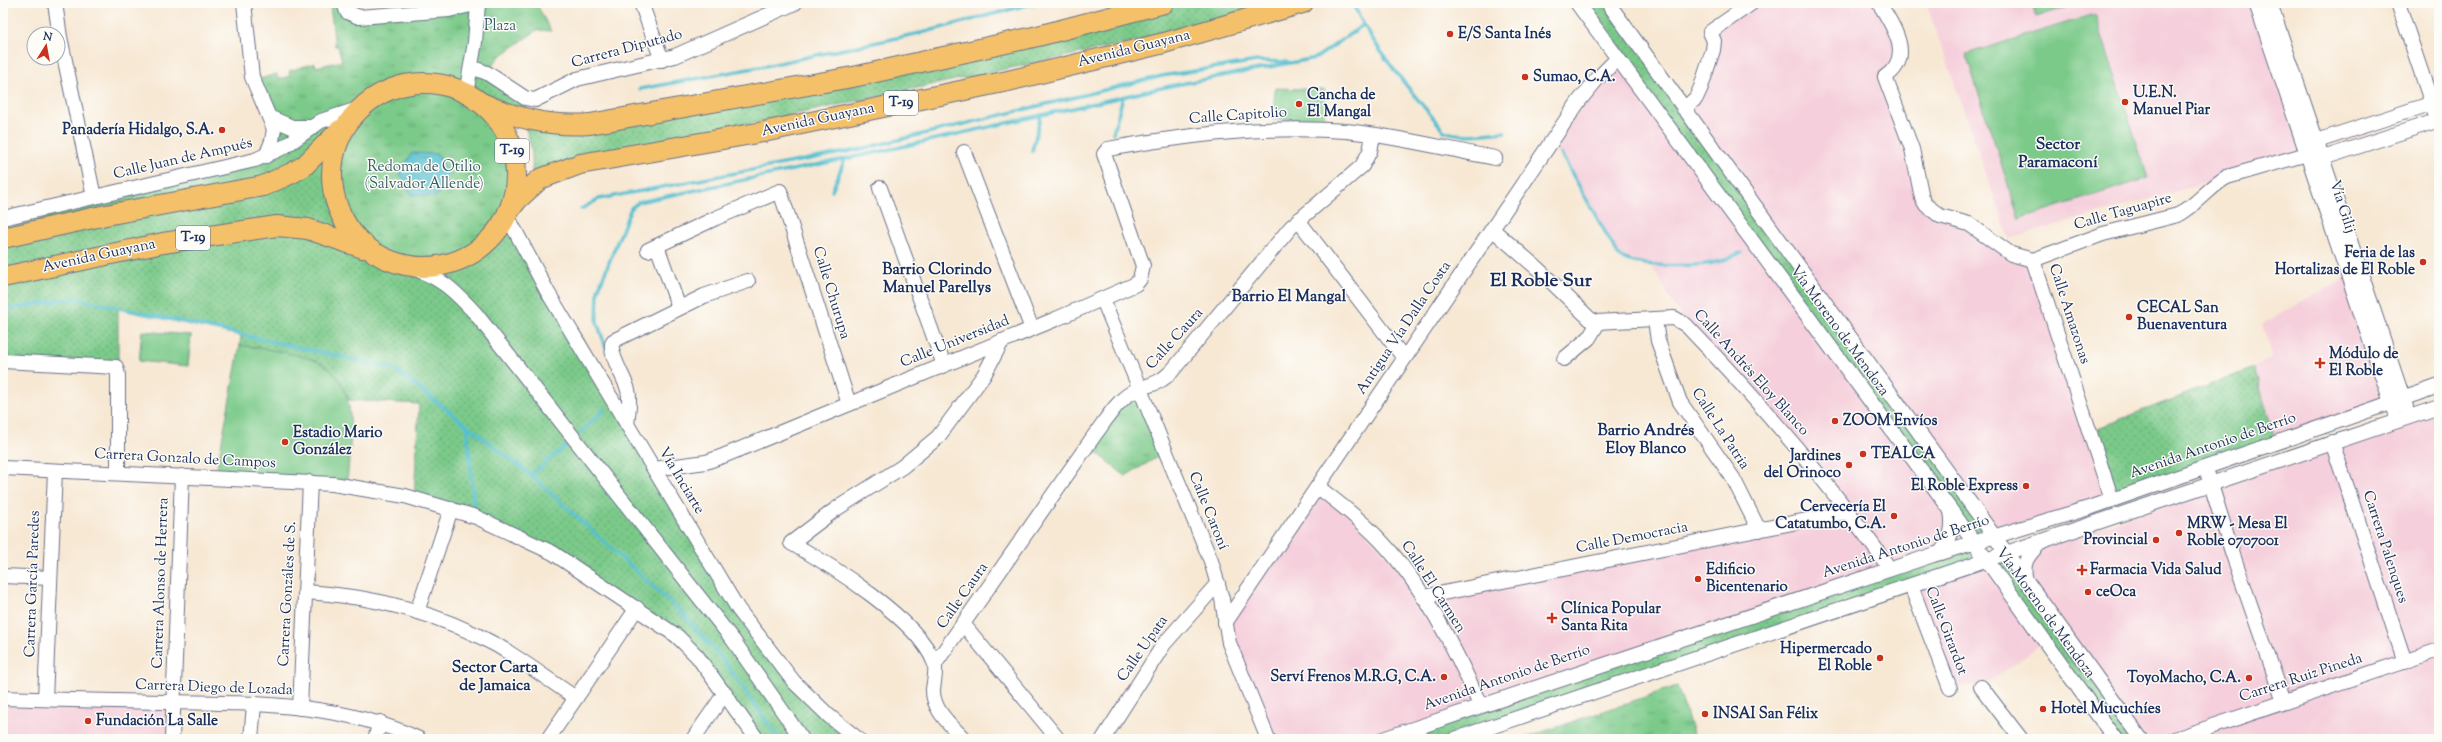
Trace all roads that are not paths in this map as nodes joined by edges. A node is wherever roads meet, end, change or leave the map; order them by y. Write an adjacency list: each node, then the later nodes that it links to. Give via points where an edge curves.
1 (55, 3): 35 (street)
2 (244, 3): 24 (street, via 252,77)
3 (479, 3): 15 (street, via 449,10 362,17 352,16); 18 (street)
4 (640, 3): 17 (street)
5 (796, 3): 17 (street, Carrera Diputado)
6 (1164, 3): 25 (highway, T-19, via 1038,36 858,76 619,120 569,126)
7 (1303, 3): 36 (highway, Avenida Guayana / T-19, via 1164,43 1008,81 763,132 580,164 540,179 518,199)
8 (1577, 3): 16 (street, Vía Moreno de Mendoza)
9 (1608, 3): 22 (street, Vía Moreno de Mendoza)
10 (1752, 3): 22 (street, via 1710,32 1714,41 1713,50 1701,87 1696,98)
11 (1879, 3): 42 (street, Calle Amazonas, via 1896,30 1901,48 1897,66 1885,77 1912,149 1922,198 1932,211 1940,216 1969,224 2011,254)
12 (2256, 3): 30 (street, Vía Gilij)
13 (2270, 3): 30 (street, Vía Gilij)
14 (2398, 3): 21 (street)
15 (346, 8)
16 (1618, 58): 39 (street, Antigua Vía Dalla Costa, via 1579,101); 50 (street, Vía Moreno de Mendoza)
17 (662, 60): 20 (street, Carrera Diputado, via 577,79 539,99)
18 (471, 67): 19 (street); 20 (street)
19 (471, 97): 23 (highway, T-19, via 442,86 417,84 393,89); 25 (highway, T-19, via 514,117); 36 (highway, T-19, via 495,118 512,151 515,182)
20 (531, 100): 25 (street)
21 (2435, 102): 26 (street); 30 (street)
22 (1684, 108): 48 (street, Vía Moreno de Mendoza)
23 (357, 113): 27 (street, Calle Juan de Ampués, via 334,117); 40 (highway, T-19, via 304,166 263,186 106,215); 41 (highway, T-19, via 339,139 333,163 335,200 352,233)
24 (271, 118): 27 (street, via 292,127); 32 (street, via 274,129)
25 (536, 122)
26 (2438, 122): 30 (street)
27 (312, 127): 32 (street, Calle Juan de Ampués)
28 (1373, 136): 31 (street, Calle Capitolio, via 1346,131 1295,129 1246,132 1162,139 1108,149); 33 (street, Calle Capitolio); 38 (street, Calle Caura, via 1370,151 1362,166)
29 (964, 152): 52 (street)
30 (2312, 152): 42 (street, Calle Taguapire, via 2227,177 2217,182 2178,215 2103,234); 60 (street, Vía Gilij)
31 (1104, 154): 46 (street, Calle Universidad, via 1143,266 1136,284)
32 (266, 156): 35 (street, Calle Juan de Ampués, via 236,166)
33 (1495, 158)
34 (880, 188): 57 (street)
35 (94, 197): 37 (street, Calle Juan de Ampués)
36 (507, 214): 43 (highway, T-19, via 487,242 466,256 443,265); 64 (street, Vía Inciarte, via 547,291)
37 (3, 218)
38 (1298, 220): 54 (street); 59 (street, Calle Caura, via 1172,371 1161,382)
39 (1492, 229): 51 (street, via 1590,319); 54 (street, Antigua Vía Dalla Costa)
40 (3, 238)
41 (382, 256): 43 (highway, T-19); 44 (highway, Avenida Guayana / T-19, via 320,232 277,226 163,243)
42 (2033, 260): 75 (street, Calle Amazonas)
43 (405, 265): 121 (street, via 431,274 444,282 476,314 687,580 733,640)
44 (3, 277)
45 (748, 280): 47 (street)
46 (1103, 300): 52 (street, Calle Universidad); 59 (street, Calle Caroní)
47 (679, 308): 61 (street, Calle Churupa, via 653,248 716,218 780,192); 64 (street, via 616,339 612,344 630,400)
48 (1829, 308): 50 (street); 80 (street, Vía Moreno de Mendoza)
49 (1655, 320): 51 (street, Calle Andrés Eloy Blanco); 78 (street, Calle Andrés Eloy Blanco, via 1678,319 1686,324 1793,445); 79 (street, Calle La Patria, via 1658,341 1680,402 1733,478)
50 (1810, 321): 77 (street, Vía Moreno de Mendoza)
51 (1598, 323): 55 (street, via 1589,338)
52 (1032, 329): 53 (street, Calle Universidad)
53 (1002, 341): 57 (street, Calle Universidad); 100 (street, via 984,375 938,437 902,467 836,509 791,543 860,587 911,629)
54 (1404, 358): 74 (street, Antigua Vía Dalla Costa)
55 (1564, 359)
56 (3, 361): 70 (street, via 116,367)
57 (944, 365): 61 (street, Calle Universidad)
58 (2439, 386): 60 (street, Avenida Antonio de Berrío)
59 (1141, 389): 90 (street, Calle Caroní); 97 (street, Calle Caura, via 1126,396 1096,433)
60 (2397, 400): 63 (street, Vía Gilij); 66 (street, Avenida Antonio de Berrío)
61 (849, 404): 68 (street, Calle Universidad, via 706,462)
62 (2439, 407): 63 (street)
63 (2403, 419): 65 (street)
64 (627, 425): 68 (street, Vía Inciarte)
65 (2332, 442): 73 (street); 99 (street, Carrera Palenques)
66 (2205, 467): 73 (street); 75 (street, Avenida Antonio de Berrío)
67 (3, 468): 69 (street, Carrera Gonzalo de Campos)
68 (654, 468): 122 (street, Vía Inciarte, via 702,552 755,634 794,682 829,716)
69 (55, 471): 70 (street, Carrera Gonzalo de Campos); 88 (street, Carrera García Paredes)
70 (118, 473): 71 (street, Carrera Gonzalo de Campos)
71 (182, 476): 72 (street, Carrera Gonzalo de Campos); 107 (street, Carrera Alonso de Herrera)
72 (310, 482): 76 (street, Carrera Gonzalo de Campos, via 381,491); 92 (street, Carrera Gonzáles de S.)
73 (2210, 484): 81 (street); 108 (street)
74 (1318, 487): 93 (street, Calle El Carmen, via 1382,541); 96 (street, Antigua Vía Dalla Costa)
75 (2112, 500): 80 (street, Avenida Antonio de Berrío)
76 (451, 509): 94 (street, Carrera Gonzalo de Campos, via 482,519 537,545); 95 (street)
77 (1951, 511): 82 (street, Vía Moreno de Mendoza); 83 (street, via 1953,522 1950,538)
78 (1847, 512): 79 (street, Calle Democracia); 86 (street, Calle Andrés Eloy Blanco)
79 (1759, 530): 93 (street, Calle Democracia)
80 (1995, 536): 82 (street, Avenida Antonio de Berrío); 84 (street, Vía Moreno de Mendoza)
81 (2042, 541): 84 (street); 89 (street, via 2025,560 2023,567)
82 (1974, 543): 83 (street, Avenida Antonio de Berrío); 85 (street, Vía Moreno de Mendoza)
83 (1940, 553): 86 (street, Avenida Antonio de Berrío)
84 (2007, 553): 85 (street); 89 (street, Vía Moreno de Mendoza)
85 (1986, 560): 91 (street); 129 (street, Vía Moreno de Mendoza)
86 (1890, 570): 110 (street, Avenida Antonio de Berrío)
87 (3, 576): 88 (street)
88 (50, 578): 106 (street, Carrera García Paredes)
89 (2026, 581): 130 (street, Vía Moreno de Mendoza)
90 (1218, 583): 96 (street, Calle Caroní); 125 (street, Calle Upata, via 1164,644)
91 (1911, 586): 102 (street, Calle Girardot); 127 (street)
92 (306, 592): 95 (street, via 351,596); 111 (street, Carrera Gonzáles de S.)
93 (1423, 597): 110 (street, Calle El Carmen, via 1463,667)
94 (637, 608): 103 (street, Carrera Gonzalo de Campos, via 688,646); 105 (street)
95 (417, 612): 105 (street, via 497,646)
96 (1225, 623): 126 (street, Calle Caroní, via 1229,643)
97 (964, 625): 100 (street, Calle Caura); 124 (street)
98 (2439, 650): 99 (street, Carrera Ruiz Pineda)
99 (2405, 662): 108 (street, Carrera Ruiz Pineda)
100 (935, 664): 123 (street, via 933,693 937,708)
101 (1981, 687): 128 (street, Calle Girardot)
102 (1950, 688)
103 (724, 693): 119 (street); 120 (street, Carrera Gonzalo de Campos)
104 (3, 698): 106 (street, Carrera Diego de Lozada)
105 (576, 698): 118 (street)
106 (45, 700): 107 (street, Carrera Diego de Lozada)
107 (174, 702): 109 (street, Carrera Diego de Lozada); 114 (street, Carrera Alonso de Herrera)
108 (2284, 702): 131 (street, Carrera Ruiz Pineda)
109 (254, 705): 111 (street, Carrera Diego de Lozada); 115 (street)
110 (1480, 705): 113 (street, Avenida Antonio de Berrío)
111 (300, 708): 112 (street, Carrera Diego de Lozada, via 342,713)
112 (380, 722): 116 (street); 117 (street, Carrera Diego de Lozada)
113 (1388, 738)
114 (172, 739)
115 (251, 739)
116 (375, 739)
117 (419, 739)
118 (548, 739)
119 (693, 739)
120 (757, 739)
121 (802, 739)
122 (858, 739)
123 (964, 739)
124 (1058, 739)
125 (1103, 739)
126 (1268, 739)
127 (1455, 739)
128 (2021, 739)
129 (2115, 739)
130 (2141, 739)
131 (2175, 739)

